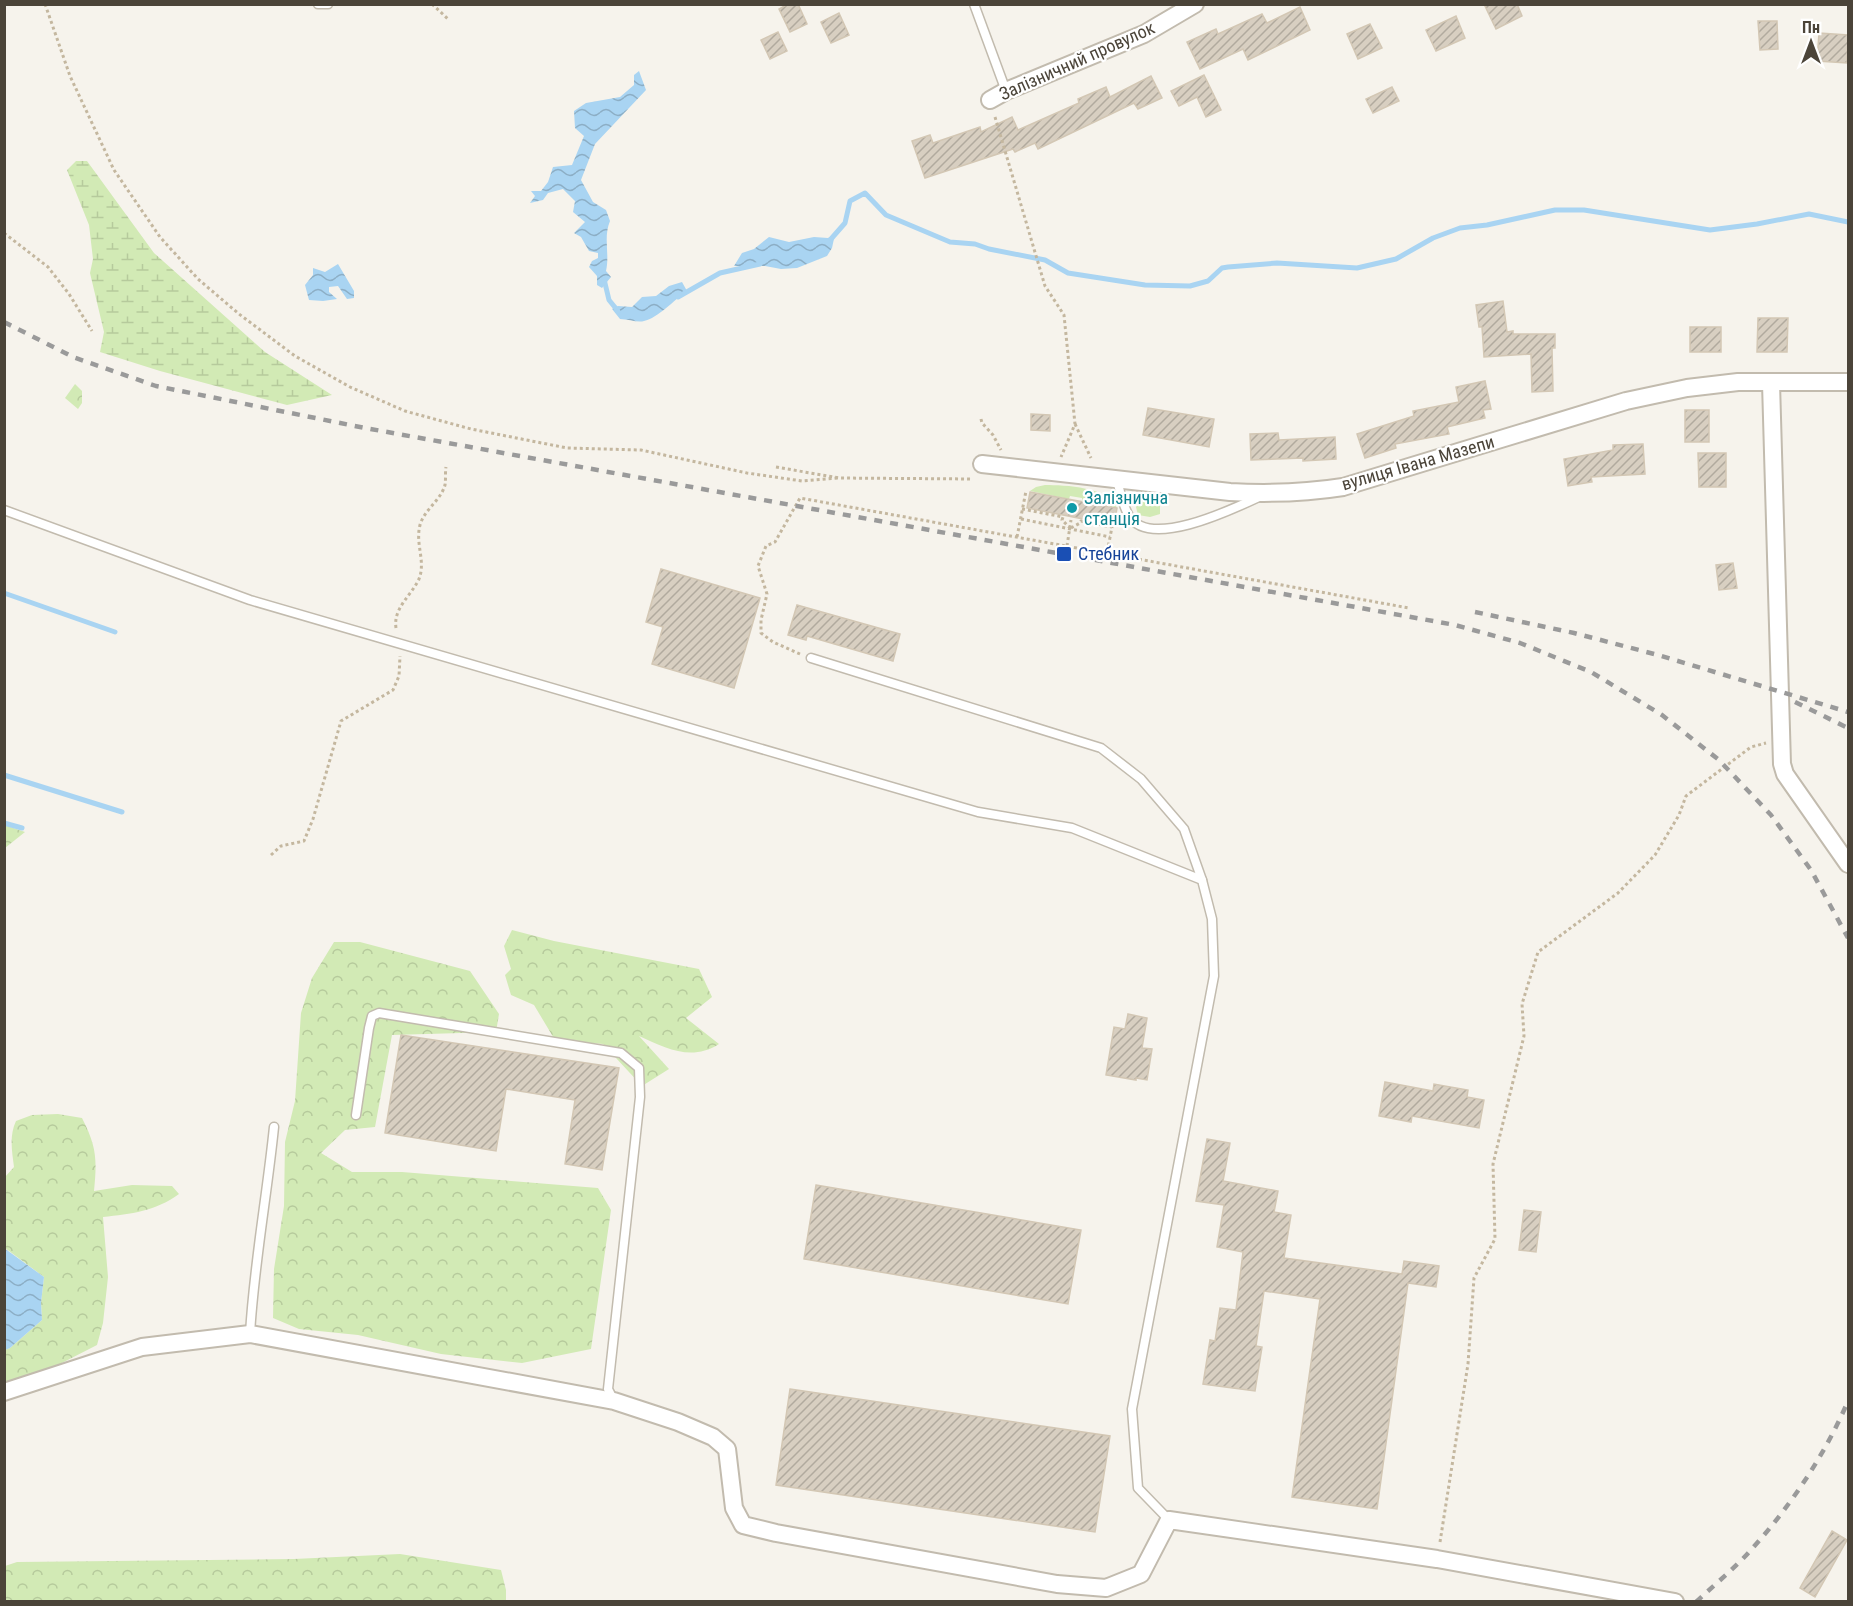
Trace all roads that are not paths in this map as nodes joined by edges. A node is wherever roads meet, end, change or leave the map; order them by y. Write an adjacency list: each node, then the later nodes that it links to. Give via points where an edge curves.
1 (318, 4): 2 (lane)
2 (328, 4)
3 (974, 4): 5 (lane)
4 (1195, 4): 5 (street, Залізничний провулок, via 1144,34)
5 (1006, 91): 6 (street, Залізничний провулок)
6 (990, 100)
7 (1771, 382): 8 (street, вулиця Івана Мазепи); 11 (street, вулиця Івана Мазепи, via 1688,388 1626,401 1343,487); 14 (street, via 1782,764 1785,774)
8 (1848, 382)
9 (982, 464): 10 (street, вулиця Івана Мазепи)
10 (1117, 480): 11 (street, вулиця Івана Мазепи); 11 (lane, via 1130,517 1151,528 1215,517)
11 (1267, 494)
12 (4, 510): 15 (lane, via 250,600 978,812 1072,828)
13 (811, 658): 15 (lane, via 1101,748 1141,779 1184,829)
14 (1848, 864)
15 (1202, 880): 21 (lane, via 1212,919 1214,976 1132,1409 1138,1488)
16 (356, 1115): 20 (lane, via 369,1028 372,1016 379,1013 621,1053 639,1068 640,1097 608,1389)
17 (274, 1127): 18 (lane)
18 (250, 1334): 19 (street, via 142,1347); 20 (street)
19 (4, 1392)
20 (614, 1401): 21 (street, via 713,1437 727,1449 734,1508 743,1525 776,1533 1057,1584 1106,1588 1141,1574)
21 (1168, 1520): 22 (street, via 1437,1559)
22 (1675, 1602)

